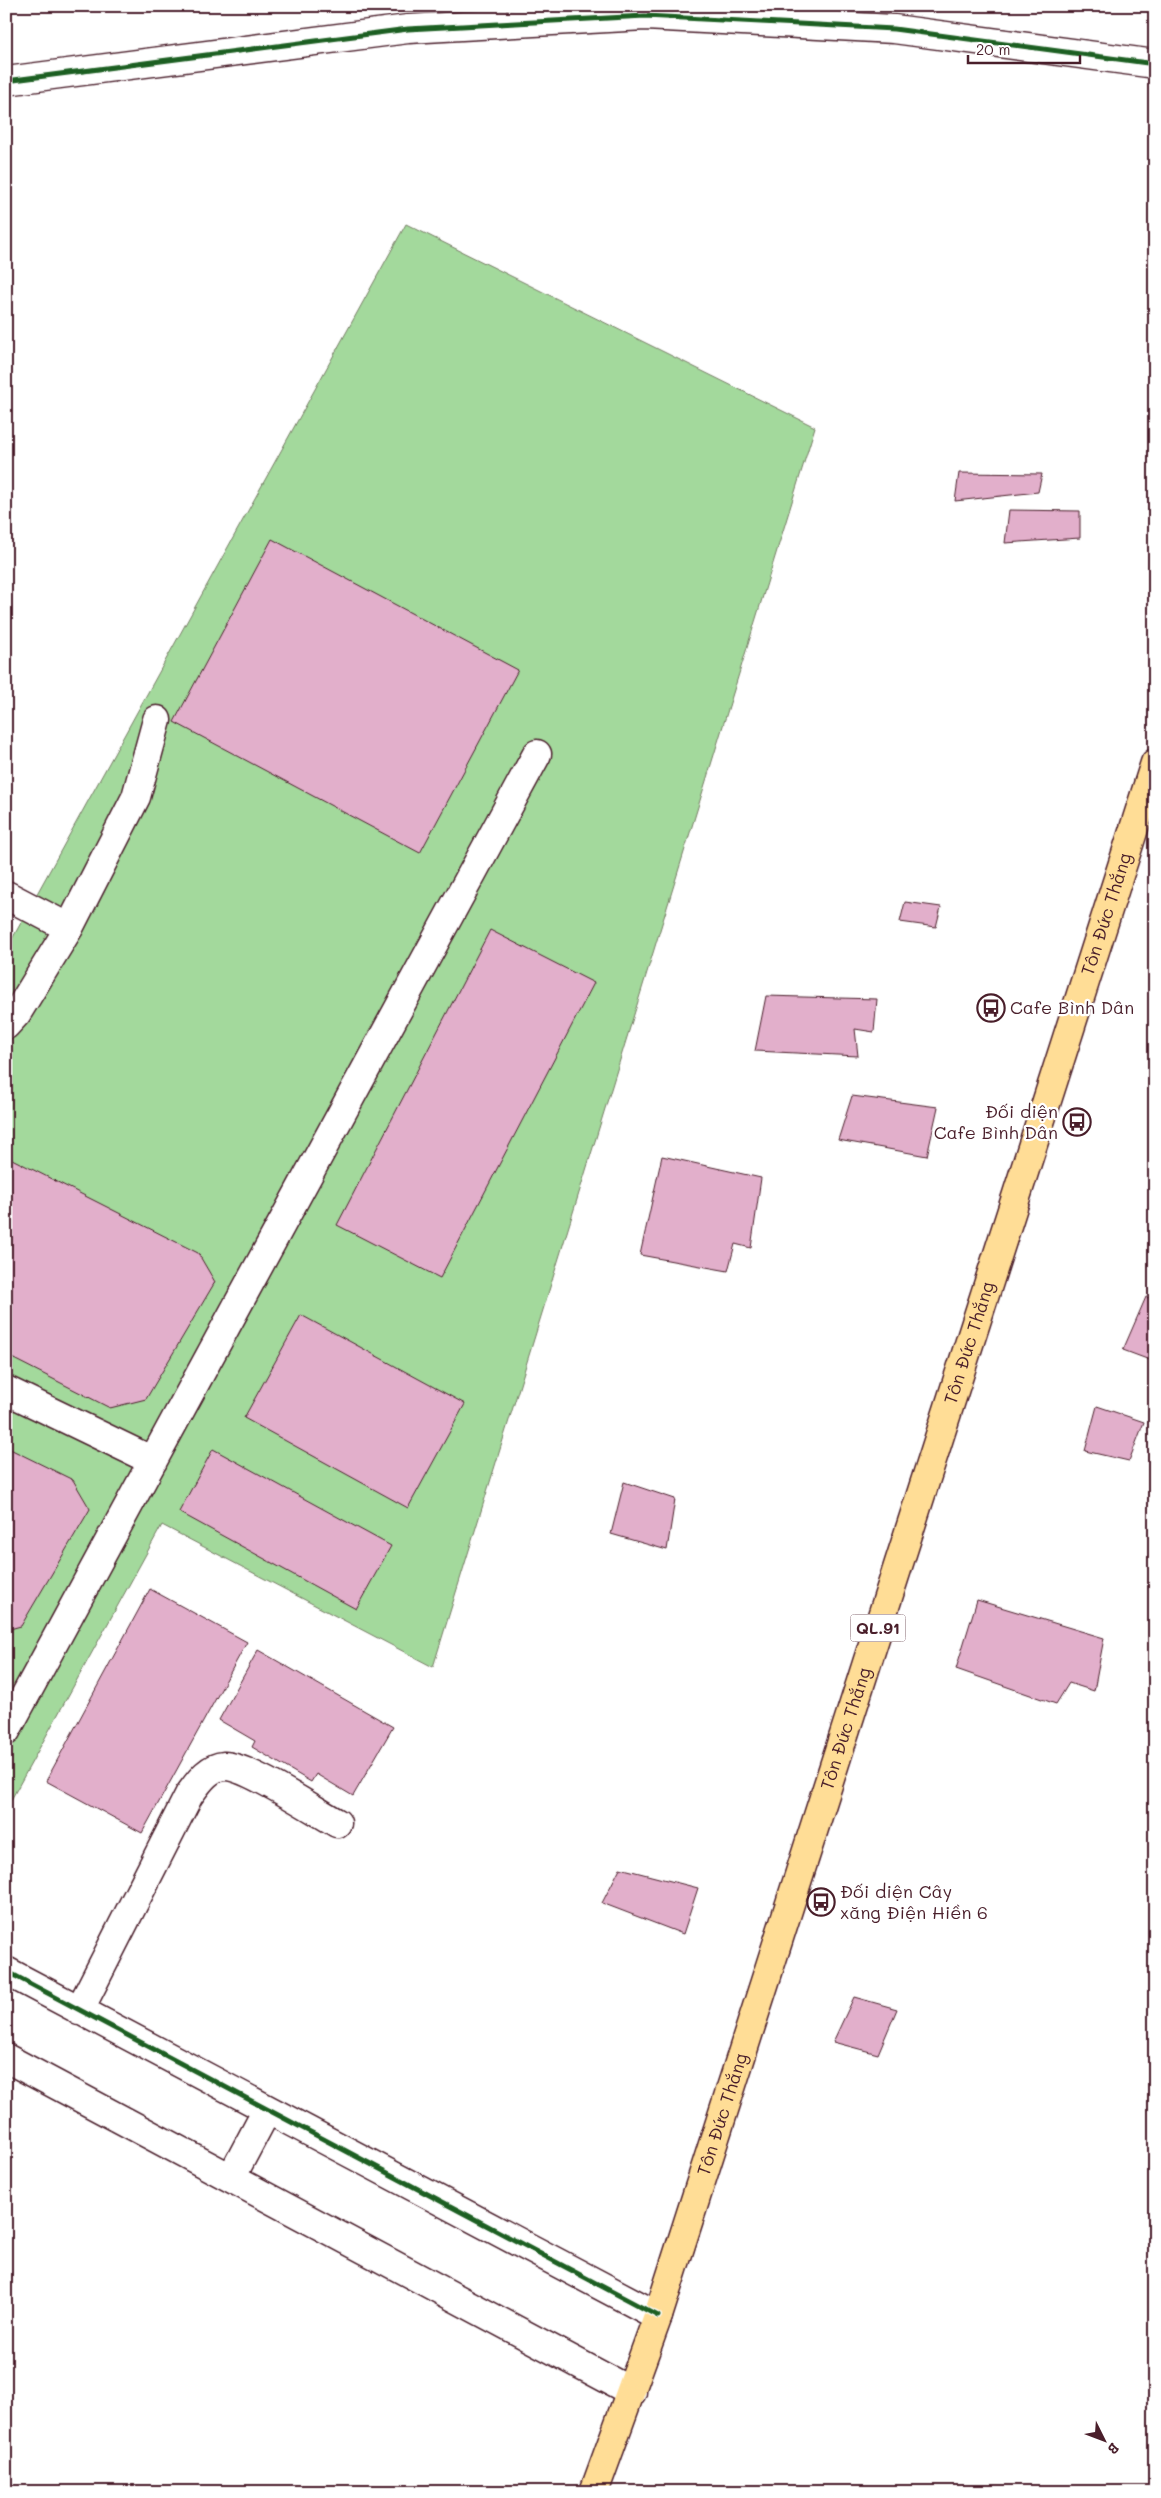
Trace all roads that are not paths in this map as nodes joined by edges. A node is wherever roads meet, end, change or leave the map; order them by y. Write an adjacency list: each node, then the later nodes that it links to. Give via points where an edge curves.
1 (1155, 64): 2 (street, via 894,28 645,16 408,28)
2 (6, 81)
3 (157, 720): 7 (street, via 136,797)
4 (537, 754): 10 (street)
5 (1155, 763): 18 (highway, Tôn Đức Thắng / QL.91)
6 (6, 894): 7 (street)
7 (69, 928): 8 (street)
8 (6, 1025)
9 (6, 1390): 10 (street)
10 (152, 1461): 11 (street)
11 (6, 1731)
12 (337, 1823): 14 (street, via 241,1769 223,1766 204,1775 190,1795)
13 (6, 1971): 14 (street)
14 (79, 2011): 16 (street)
15 (6, 2058): 17 (street)
16 (267, 2110): 17 (street); 18 (street)
17 (231, 2178): 19 (street)
18 (658, 2316): 19 (highway, Tôn Đức Thắng / QL.91)
19 (632, 2392): 20 (highway, Tôn Đức Thắng / QL.91)
20 (594, 2492)

